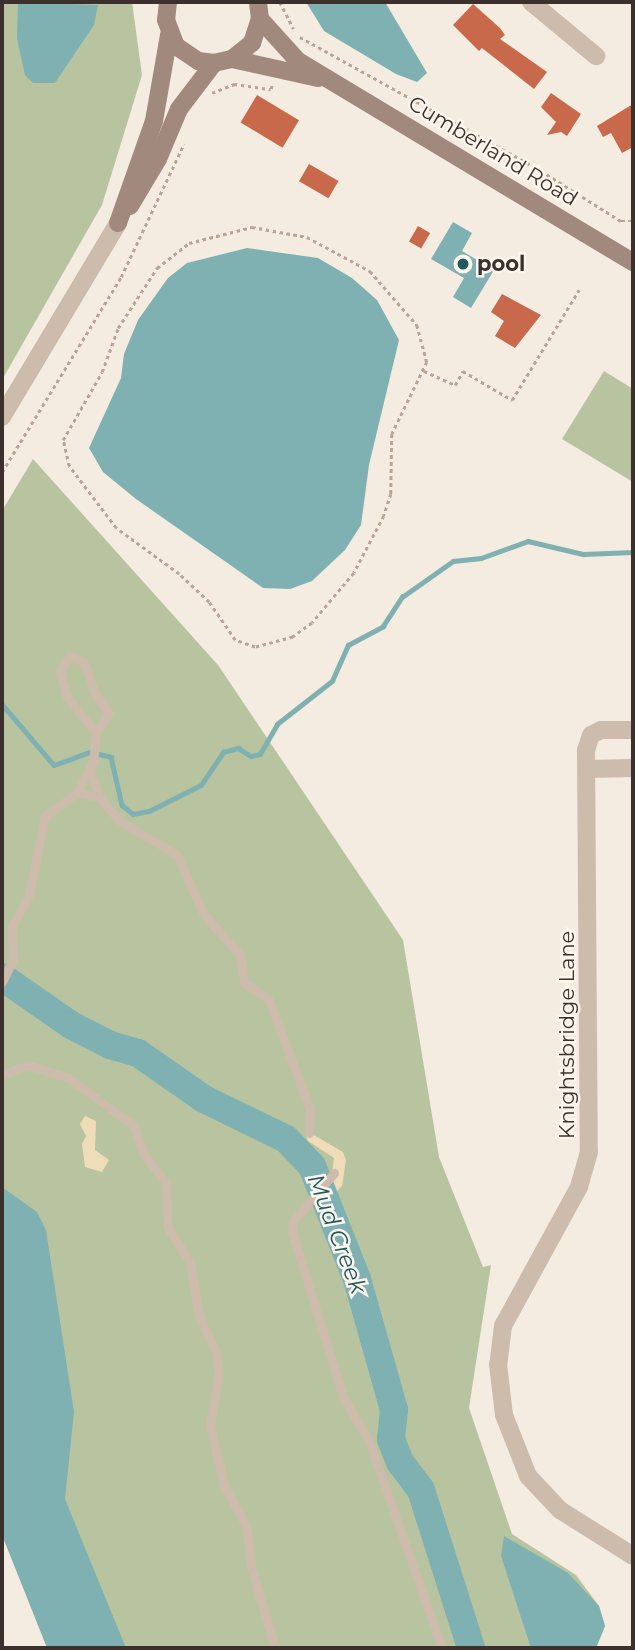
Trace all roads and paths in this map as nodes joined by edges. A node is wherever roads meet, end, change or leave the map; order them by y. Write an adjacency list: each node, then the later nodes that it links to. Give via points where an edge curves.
1 (159, 2): 6 (main road)
2 (168, 2): 6 (main road)
3 (280, 2): 14 (path, via 288,23 310,44 535,167 621,221)
4 (531, 2): 7 (street)
5 (261, 9): 8 (main road, via 252,43); 10 (main road, Cumberland Road, via 286,52)
6 (167, 28): 9 (main road, via 186,55); 15 (main road, via 154,121)
7 (597, 56)
8 (232, 59): 9 (main road); 10 (main road, Cumberland Road)
9 (214, 63): 15 (main road, via 189,93 144,187)
10 (328, 80): 16 (main road, Cumberland Road)
11 (271, 89): 12 (path, via 229,85)
12 (203, 103)
13 (186, 139): 20 (path, via 131,257)
14 (633, 221)
15 (118, 223): 19 (street)
16 (633, 262)
17 (579, 290): 18 (path, via 512,400 463,370 455,385)
18 (424, 371): 18 (path, via 424,339 417,325 370,271 307,237 277,229 238,229 189,243 157,268 118,328 102,372 64,433 63,450 69,467 116,528 179,574 209,603 235,640 268,646 293,637 312,623 354,573 377,535 391,494 392,434)
19 (2, 417)
20 (2, 472)
21 (633, 730): 25 (street, Knightsbridge Lane, via 601,730 592,735)
22 (96, 738): 22 (lane, via 68,697 60,670 69,656 84,662 95,694 109,713); 23 (lane)
23 (91, 767): 26 (lane); 27 (lane)
24 (633, 768): 25 (street)
25 (587, 769): 32 (street, Knightsbridge Lane, via 589,1152 579,1186 503,1326 499,1391 516,1452 536,1487 567,1515)
26 (77, 793): 27 (lane); 28 (lane, via 45,817 29,895 12,926 13,959)
27 (99, 797): 30 (lane, via 118,820 177,855 204,915 240,956 244,982 269,1000 310,1109)
28 (2, 982)
29 (2, 1075): 33 (lane, via 28,1065 69,1078 134,1126 143,1153 166,1183 168,1228 190,1262 199,1315 216,1353 219,1374 210,1425 224,1485 247,1528 251,1566)
30 (309, 1133)
31 (334, 1172): 34 (lane, via 293,1221 292,1232 343,1397 369,1441)
32 (633, 1556)
33 (275, 1648)
34 (442, 1648)

